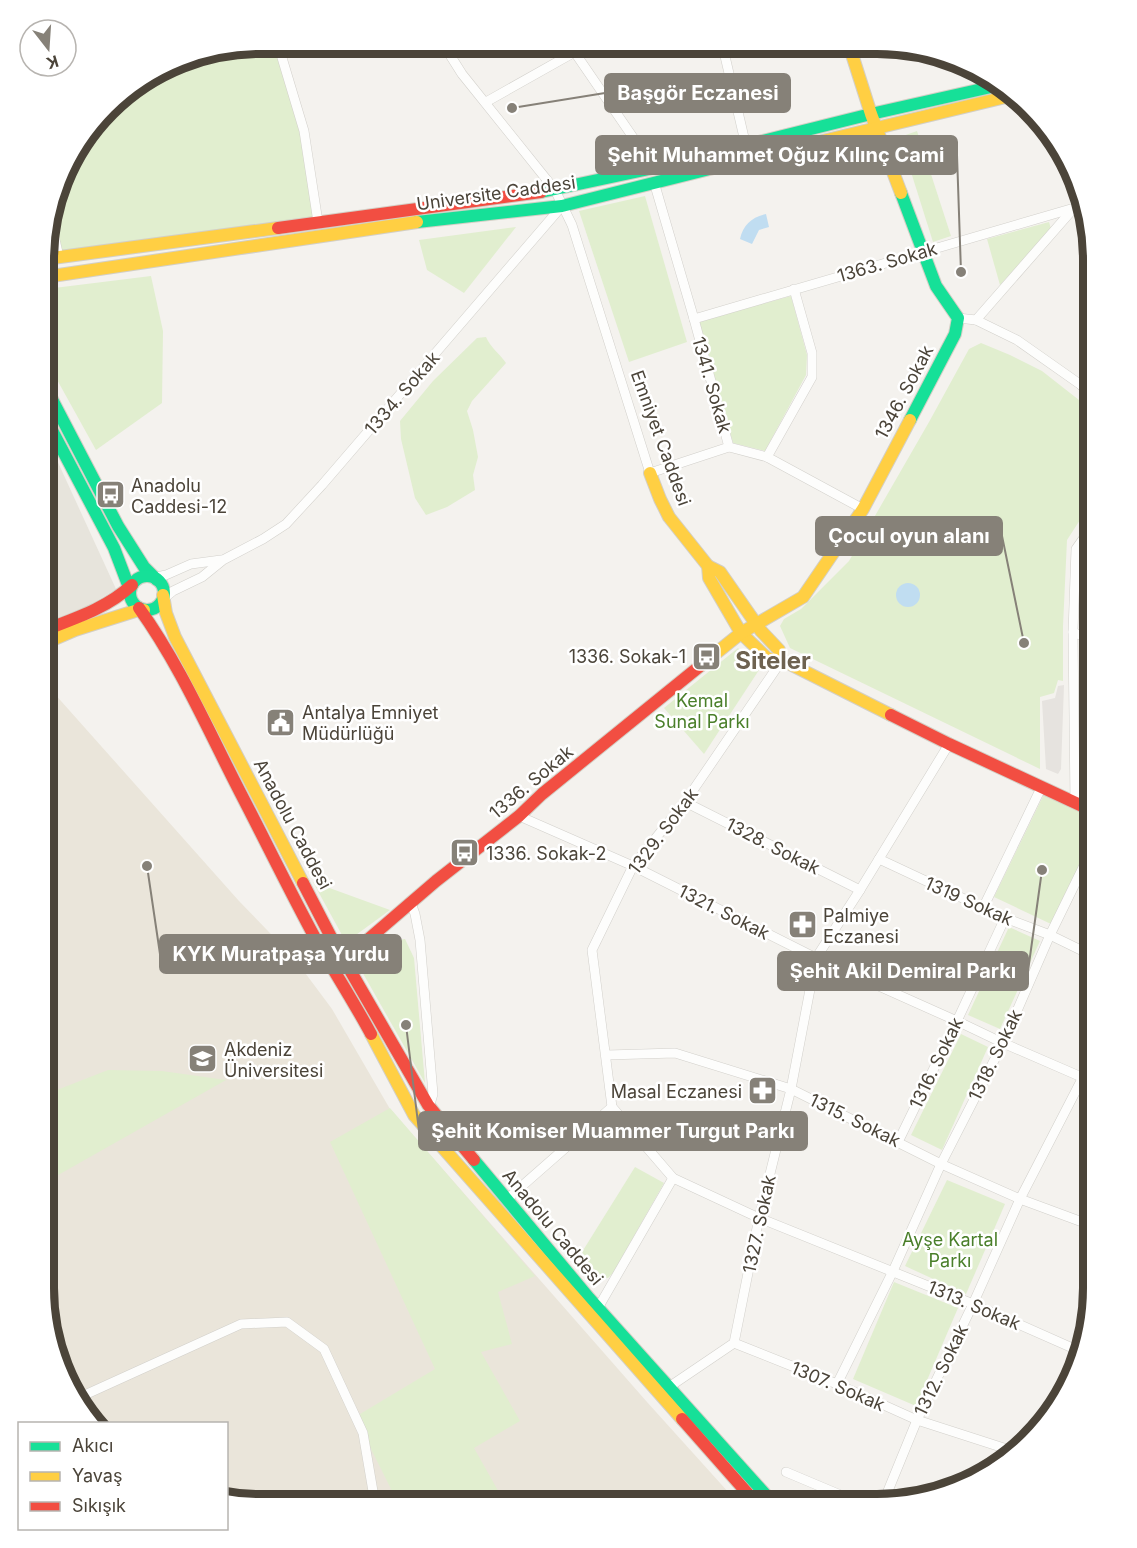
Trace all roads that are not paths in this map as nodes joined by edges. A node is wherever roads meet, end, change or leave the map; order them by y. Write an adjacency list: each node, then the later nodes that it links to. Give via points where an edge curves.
1 (281, 54): 19 (street, via 304,131)
2 (450, 54): 9 (street, Emniyet Caddesi)
3 (564, 54): 9 (street)
4 (575, 54): 13 (street)
5 (724, 54): 12 (street)
6 (852, 54): 10 (street)
7 (988, 88): 10 (street, Universite Caddesi)
8 (1003, 98): 11 (street, Universite Caddesi)
9 (486, 102): 15 (street, Emniyet Caddesi)
10 (871, 114): 11 (street); 12 (street, Universite Caddesi)
11 (876, 127): 14 (street, Universite Caddesi); 21 (street)
12 (746, 146): 13 (street, Universite Caddesi)
13 (654, 168): 15 (street, Universite Caddesi)
14 (654, 182): 16 (street, Universite Caddesi); 27 (street, 1341. Sokak)
15 (555, 190): 16 (street, Emniyet Caddesi); 19 (street, Universite Caddesi)
16 (562, 206): 24 (street, Universite Caddesi, via 409,223); 34 (street, Emniyet Caddesi, via 572,225); 37 (street, 1334. Sokak, via 286,524)
17 (1076, 208): 21 (street, 1363. Sokak)
18 (1076, 209): 28 (street)
19 (318, 222): 22 (street, Universite Caddesi)
20 (55, 241): 22 (street)
21 (922, 251): 25 (street, 1363. Sokak); 26 (street, via 936,286)
22 (59, 257): 23 (street, Universite Caddesi)
23 (54, 258)
24 (54, 276)
25 (794, 289): 27 (street, 1363. Sokak); 33 (street, via 812,353 812,377)
26 (958, 318): 28 (street); 35 (street, 1346. Sokak, via 955,334)
27 (694, 319): 32 (street, 1341. Sokak)
28 (976, 320): 29 (street, via 1017,340)
29 (1081, 385)
30 (54, 403): 39 (street, via 118,526)
31 (54, 434): 40 (street)
32 (729, 447): 33 (street, 1341. Sokak); 34 (street)
33 (767, 457): 35 (street, 1341. Sokak)
34 (650, 473): 38 (street, Emniyet Caddesi, via 669,517)
35 (863, 509): 43 (street, 1346. Sokak, via 803,597)
36 (1083, 539): 46 (street, via 1076,549)
37 (223, 560): 39 (street, 1334. Sokak, via 191,564); 41 (street, 1334. Sokak)
38 (708, 566): 44 (street, via 720,572); 47 (street, Emniyet Caddesi, via 709,578)
39 (154, 578): 40 (street, via 141,578); 41 (street, via 163,589)
40 (131, 587): 42 (street, via 132,600); 45 (street, via 93,612)
41 (163, 598): 42 (street, via 154,608); 67 (street, Anadolu Caddesi, via 176,637)
42 (141, 610): 49 (street); 69 (street, Anadolu Caddesi, via 182,676)
43 (775, 613): 44 (street, 1346. Sokak); 50 (street)
44 (756, 624): 47 (street, 1346. Sokak); 50 (street)
45 (54, 627)
46 (1073, 632): 48 (street); 54 (street)
47 (741, 633): 51 (street, Emniyet Caddesi, via 768,659); 57 (street, 1336. Sokak)
48 (1083, 636)
49 (54, 640)
50 (773, 644): 51 (street)
51 (782, 660): 52 (street, Emniyet Caddesi); 55 (street, 1329. Sokak)
52 (949, 744): 53 (street, Emniyet Caddesi); 58 (street, 1327. Sokak)
53 (1042, 786): 54 (street, Emniyet Caddesi); 63 (street)
54 (1075, 801): 56 (street, Emniyet Caddesi)
55 (685, 802): 59 (street, 1329. Sokak); 61 (street, 1328. Sokak)
56 (1083, 805)
57 (519, 816): 59 (street, 1321. Sokak); 62 (street, 1336. Sokak)
58 (879, 859): 61 (street, 1327. Sokak); 63 (street, 1319 Sokak)
59 (633, 866): 68 (street, 1321. Sokak); 72 (street, 1329. Sokak, via 592,950)
60 (1083, 867): 65 (street, 1318. Sokak)
61 (860, 890): 68 (street, 1327. Sokak)
62 (411, 903): 67 (street, 1336. Sokak); 75 (street, via 420,940 433,1094)
63 (984, 908): 64 (street, 1319 Sokak)
64 (1005, 918): 65 (street, 1319 Sokak); 70 (street, 1316. Sokak)
65 (1050, 935): 66 (street, 1319 Sokak); 71 (street, 1318. Sokak)
66 (1083, 951)
67 (343, 958): 69 (street); 75 (street, Anadolu Caddesi)
68 (816, 958): 70 (street, 1321. Sokak); 74 (street, 1327. Sokak)
69 (331, 966): 97 (street, Anadolu Caddesi, via 414,1115)
70 (957, 1021): 71 (street, 1321. Sokak); 77 (street, 1316. Sokak)
71 (1003, 1043): 73 (street, 1321. Sokak); 78 (street, 1318. Sokak)
72 (607, 1055): 74 (street, 1315. Sokak, via 675,1053); 76 (street)
73 (1083, 1077): 80 (street, 1312. Sokak)
74 (791, 1089): 77 (street, 1315. Sokak); 82 (street, 1327. Sokak)
75 (428, 1105): 81 (street, Anadolu Caddesi)
76 (612, 1107): 79 (street, 1313. Sokak); 81 (street)
77 (898, 1142): 78 (street, 1315. Sokak)
78 (941, 1164): 80 (street, 1315. Sokak); 84 (street, 1318. Sokak)
79 (673, 1178): 82 (street, 1313. Sokak); 86 (street)
80 (1020, 1199): 83 (street, 1315. Sokak); 85 (street, 1312. Sokak)
81 (506, 1200): 86 (street, Anadolu Caddesi)
82 (759, 1218): 84 (street, 1313. Sokak); 87 (street, 1327. Sokak)
83 (1083, 1222)
84 (893, 1272): 85 (street, 1313. Sokak); 89 (street, 1318. Sokak)
85 (974, 1304): 88 (street, 1313. Sokak); 92 (street, 1312. Sokak)
86 (598, 1308): 90 (street, Anadolu Caddesi)
87 (734, 1343): 89 (street, 1307. Sokak); 90 (street)
88 (1073, 1348)
89 (837, 1384): 92 (street, 1307. Sokak)
90 (669, 1387): 98 (street, Anadolu Caddesi)
91 (85, 1395): 96 (street, via 241,1324 287,1322 324,1349 363,1433)
92 (917, 1420): 93 (street, 1307. Sokak); 95 (street, 1312. Sokak)
93 (1006, 1449)
94 (786, 1472): 99 (street)
95 (886, 1493)
96 (373, 1494)
97 (748, 1494)
98 (765, 1494)
99 (838, 1494)

